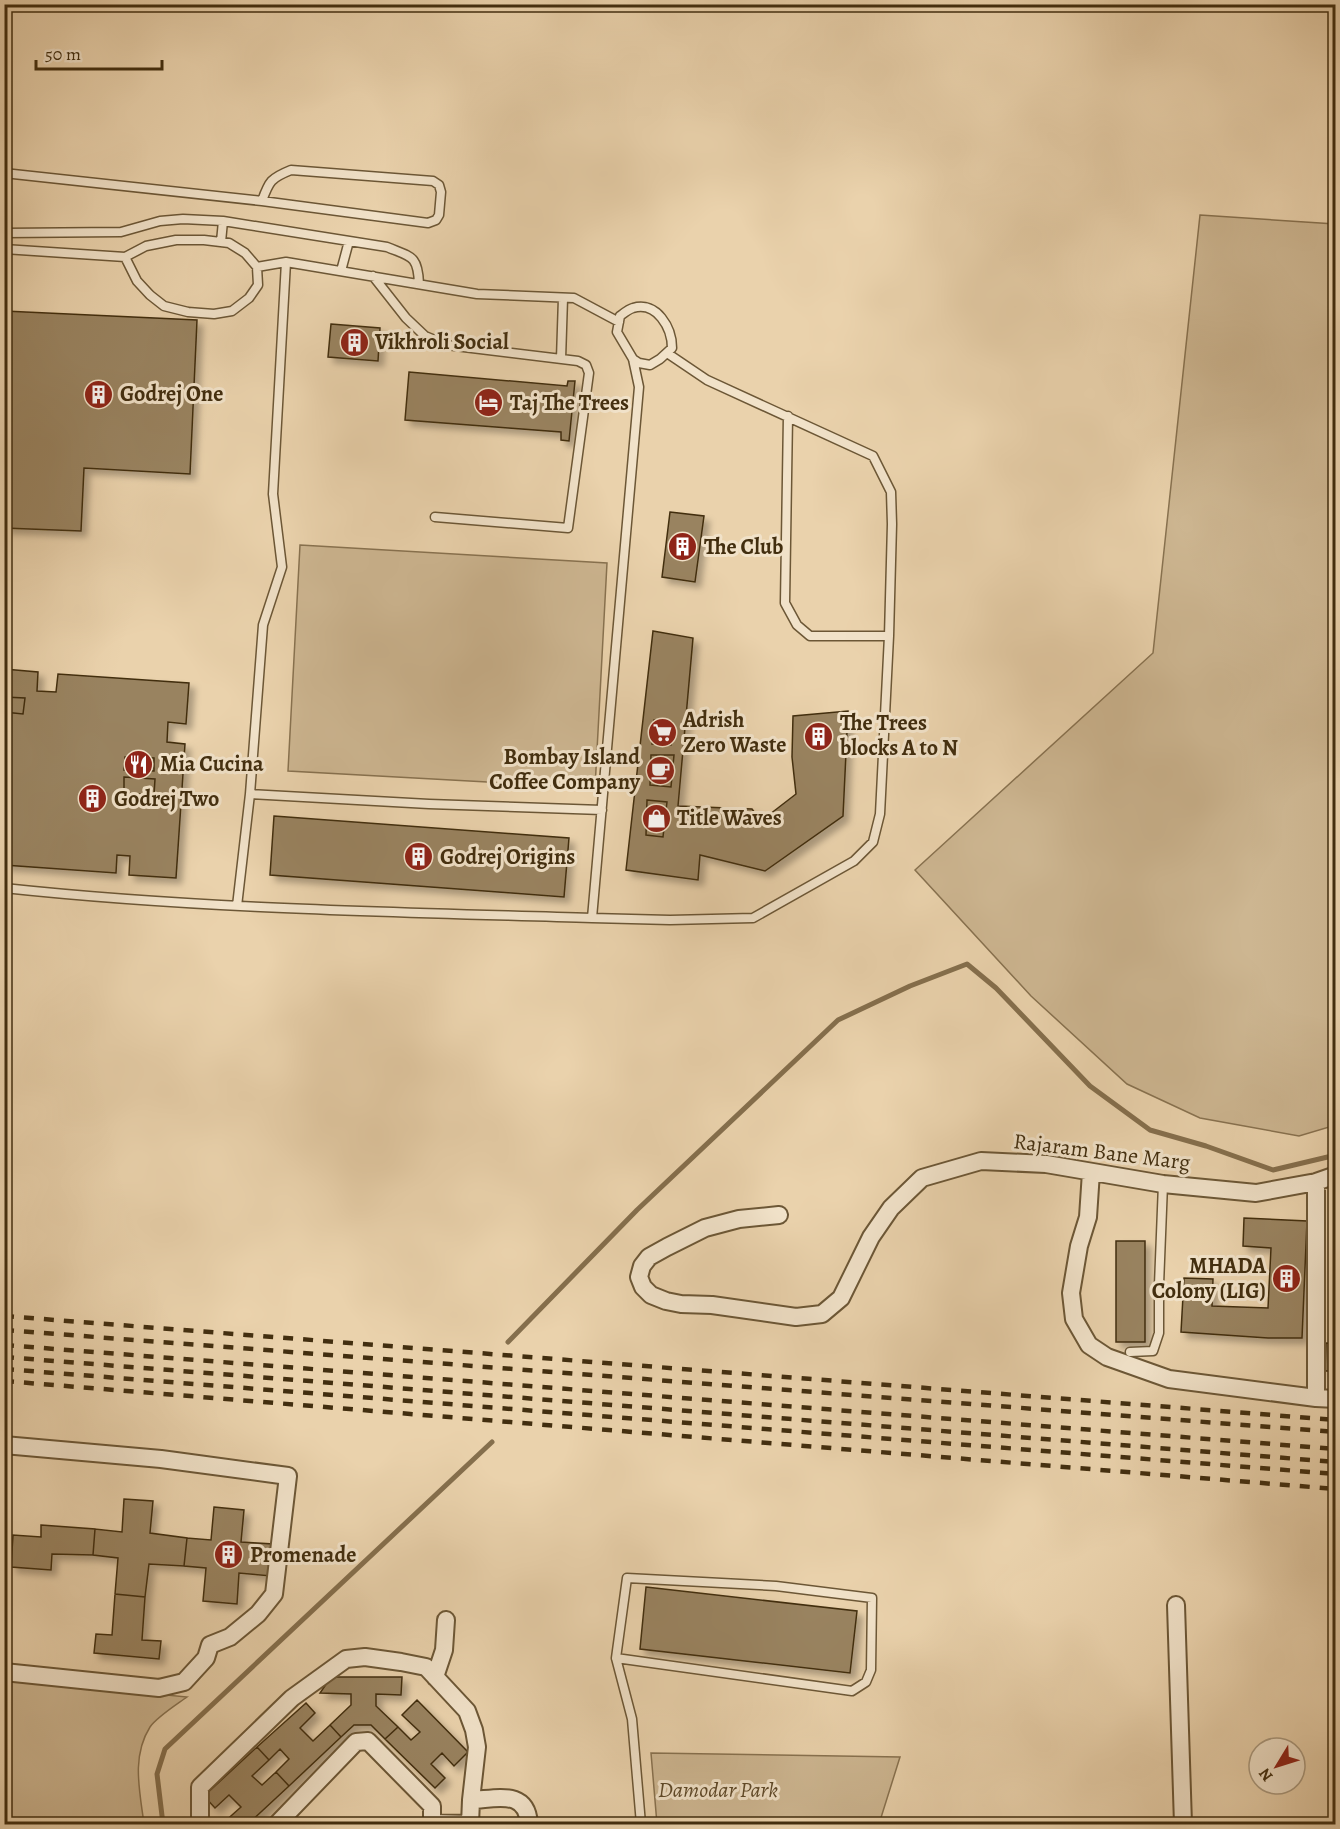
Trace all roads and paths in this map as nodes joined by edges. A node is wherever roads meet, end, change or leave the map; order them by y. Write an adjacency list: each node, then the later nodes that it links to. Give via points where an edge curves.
1 (7, 4): 2 (lane)
2 (4, 62)
3 (4, 173): 4 (lane)
4 (262, 201): 4 (lane, via 428,223 439,215 441,192 433,182 291,170 275,176)
5 (223, 220): 6 (lane, via 160,221 121,232); 7 (lane); 8 (lane)
6 (4, 233)
7 (221, 242): 10 (lane, via 176,240 146,246); 12 (lane, via 245,253)
8 (349, 242): 13 (lane); 15 (lane, via 410,256 418,267)
9 (4, 249): 10 (lane)
10 (125, 257): 12 (lane, via 137,281 164,306 214,314 232,311 249,298 258,285)
11 (286, 262): 12 (lane); 13 (lane); 24 (lane, via 273,494 282,567 263,625)
12 (257, 267)
13 (341, 271): 14 (lane)
14 (373, 276): 15 (lane); 20 (lane, via 425,336 447,345)
15 (419, 284): 16 (lane, via 477,294)
16 (563, 298): 17 (lane, via 574,298); 20 (lane)
17 (619, 322): 18 (lane, via 620,316 632,308 645,307 658,314 668,324 672,338 672,348); 19 (lane, via 617,333)
18 (667, 353): 19 (lane, via 650,365); 21 (lane, via 707,380)
19 (633, 359): 25 (lane, via 639,387)
20 (561, 360): 22 (lane, via 578,361 586,365 589,373 568,528)
21 (788, 417): 23 (lane, via 873,456 891,492); 23 (lane, via 784,603 797,626 810,636)
22 (435, 517)
23 (889, 636): 28 (lane, via 880,814 873,842 854,861 753,918)
24 (250, 794): 25 (lane); 27 (lane)
25 (602, 810): 28 (lane)
26 (4, 888): 27 (lane)
27 (237, 906): 28 (lane)
28 (592, 918)
29 (1091, 1172): 32 (street, Rajaram Bane Marg); 33 (street, Rajaram Bane Marg, via 1046,1164 981,1161 922,1178 891,1208 871,1237 841,1298 822,1314 796,1317 681,1304 651,1295 643,1287 639,1277 642,1266 667,1247 705,1228); 35 (street, via 1088,1217 1071,1293 1074,1319 1089,1344 1107,1357 1169,1379)
30 (1335, 1175): 31 (street, Rajaram Bane Marg)
31 (1316, 1182): 32 (street, Rajaram Bane Marg, via 1256,1193); 35 (street)
32 (1163, 1184): 34 (lane, via 1159,1333 1153,1351)
33 (779, 1215)
34 (1130, 1352)
35 (1316, 1398): 36 (street)
36 (1335, 1399)
37 (4, 1445): 41 (street, via 161,1459 288,1476 274,1594 258,1614 230,1637 210,1645 206,1658 184,1682 159,1688)
38 (1176, 1605): 50 (street)
39 (446, 1620): 42 (street, via 444,1650)
40 (616, 1658): 40 (lane, via 627,1578 776,1586 872,1598 871,1670 866,1682 852,1692); 49 (lane, via 632,1719)
41 (4, 1672)
42 (435, 1677): 43 (street, via 467,1711 474,1730 477,1747); 44 (street, via 426,1667 365,1657 346,1659 292,1698 200,1787)
43 (471, 1800): 47 (street); 48 (street, via 514,1799 523,1803)
44 (200, 1824)
45 (277, 1824): 46 (street, via 356,1742 368,1741 432,1806)
46 (432, 1824): 47 (street)
47 (470, 1824)
48 (529, 1824)
49 (641, 1824)
50 (1183, 1824)

